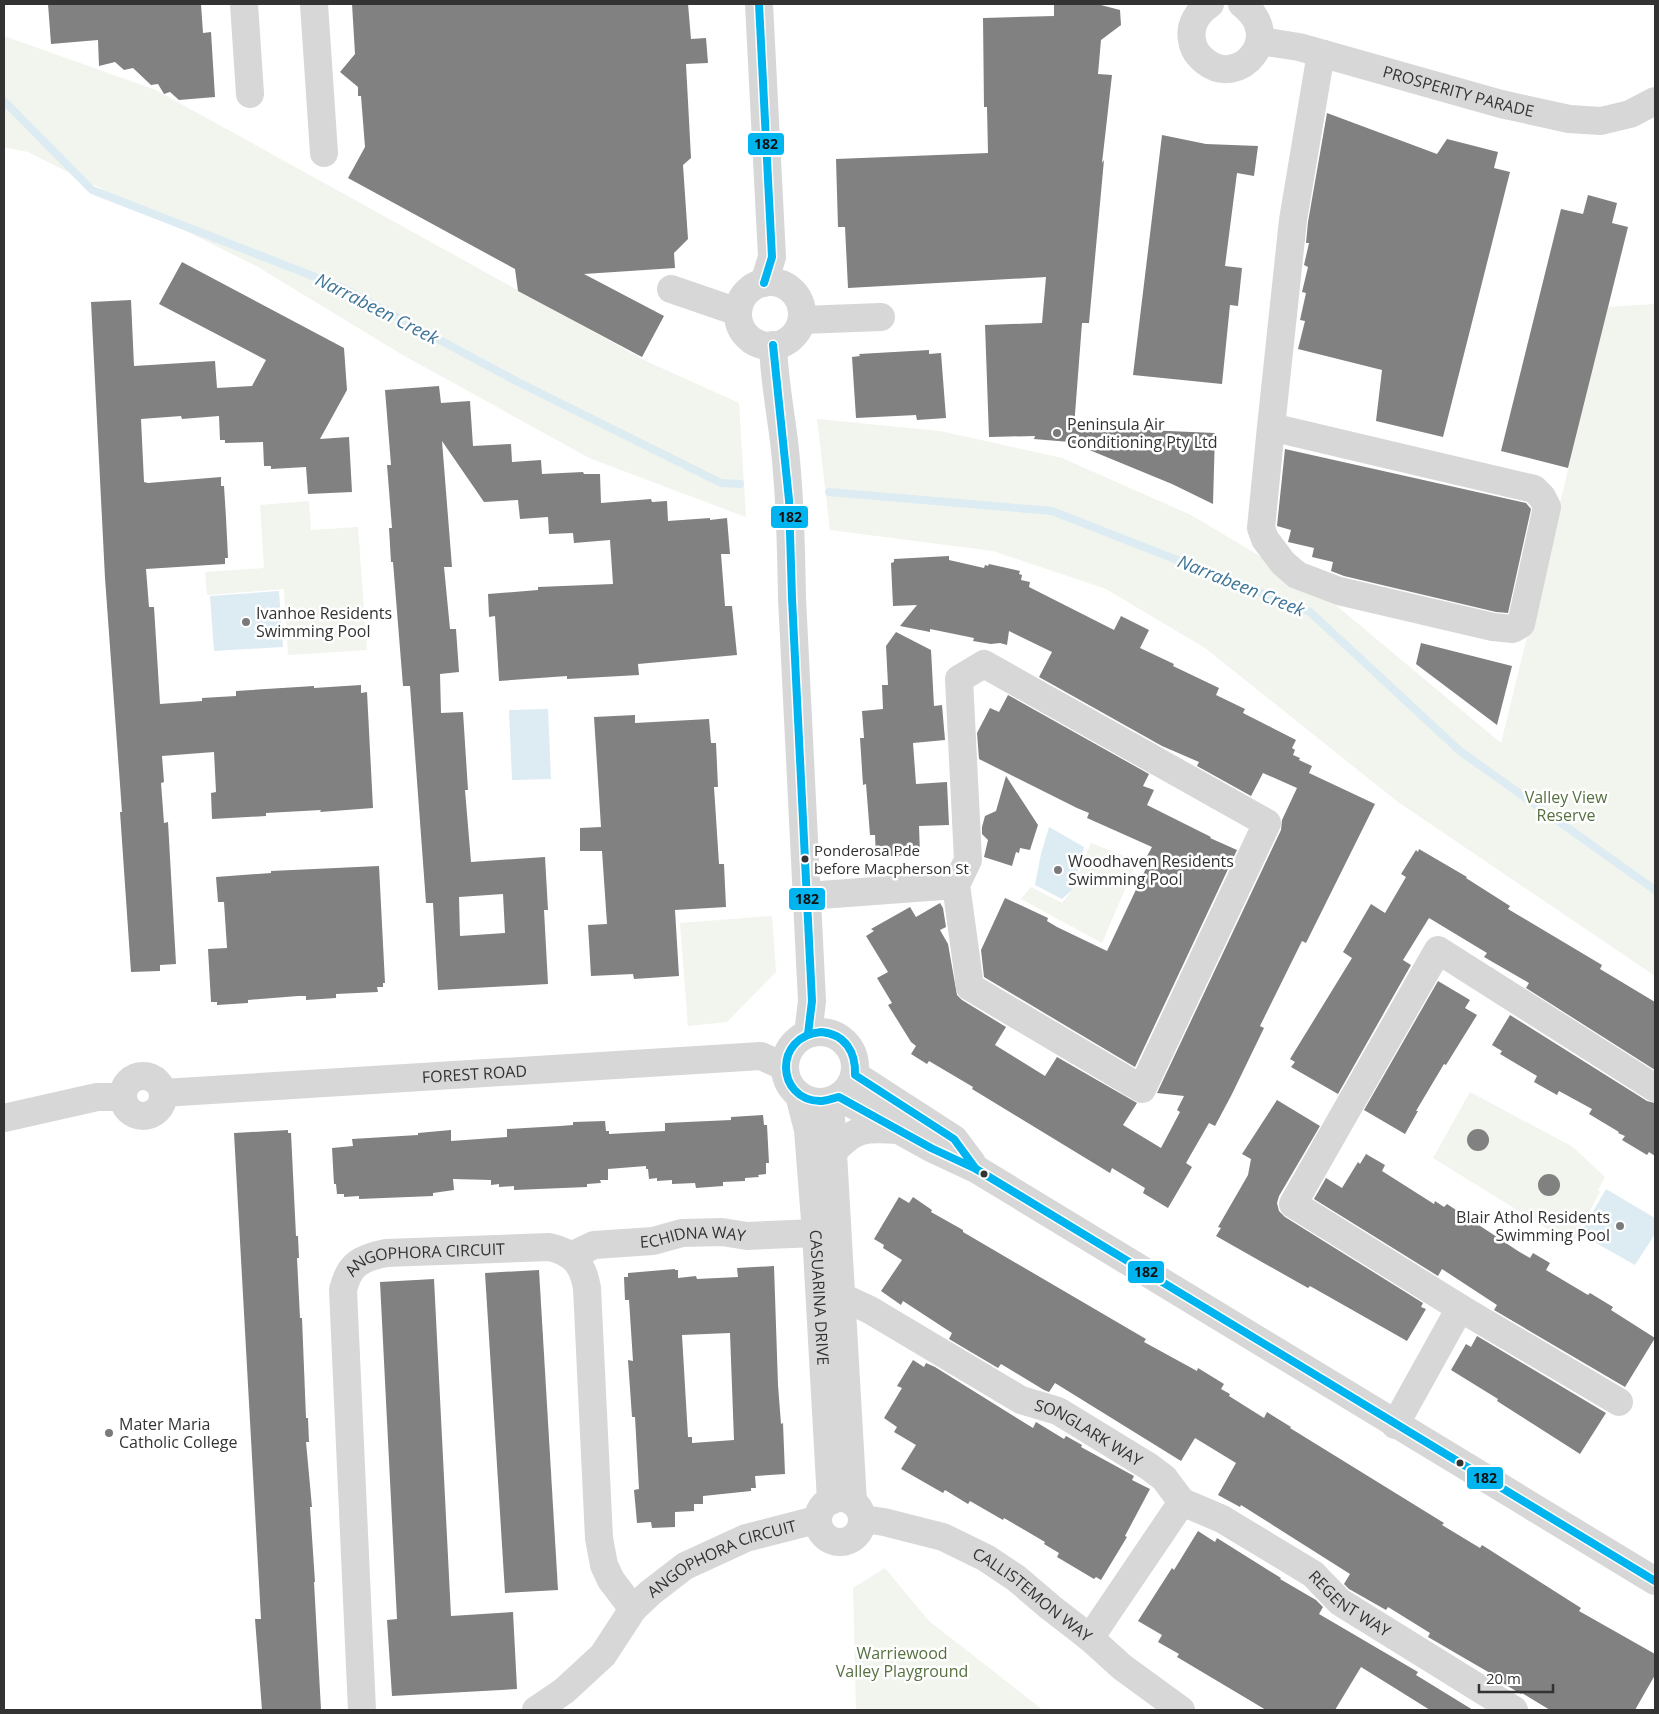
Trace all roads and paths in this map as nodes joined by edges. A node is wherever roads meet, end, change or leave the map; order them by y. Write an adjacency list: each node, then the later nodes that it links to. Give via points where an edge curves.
1 (244, 4): 8 (street)
2 (314, 4): 10 (street)
3 (759, 4): 11 (street, via 772,257)
4 (1210, 4): 6 (street, via 1194,20 1191,38 1194,48 1208,64 1218,68 1240,66 1252,56)
5 (1242, 4): 6 (street, via 1257,20)
6 (1260, 42): 7 (street, PROSPERITY PARADE)
7 (1324, 54): 9 (street, PROSPERITY PARADE, via 1501,104 1569,119 1601,121 1630,114); 17 (street, via 1319,66 1293,220)
8 (250, 94)
9 (1655, 101)
10 (324, 153)
11 (764, 283): 13 (street, via 746,293); 15 (street, via 780,284 793,291 801,304)
12 (671, 289): 13 (street)
13 (738, 312): 16 (street, via 744,332 752,340)
14 (881, 317): 15 (street)
15 (802, 320): 16 (street, via 792,337)
16 (773, 346): 19 (street, via 791,535)
17 (1272, 427): 17 (street, via 1534,489 1548,508 1521,624 1513,629 1493,628 1339,591 1296,575 1265,539 1261,528)
18 (956, 885): 18 (street, via 970,987 1142,1089 1267,823 984,664 959,679 968,860); 19 (street)
19 (807, 896): 20 (street, via 812,1001)
20 (808, 1034): 21 (street, via 792,1047); 22 (street, via 830,1033 840,1038 853,1054)
21 (785, 1067): 24 (street, via 787,1078); 26 (street, FOREST ROAD, via 760,1056 163,1093 160,1084 145,1077 130,1082 123,1097 97,1097)
22 (855, 1075): 25 (street, via 852,1084); 29 (street, via 954,1138)
23 (1655, 1088): 33 (street, via 1438,950 1293,1204)
24 (799, 1095): 25 (street, via 819,1102); 30 (street, CASUARINA DRIVE, via 808,1130)
25 (834, 1099): 27 (street); 28 (street, CASUARINA DRIVE)
26 (4, 1118)
27 (899, 1130): 28 (street, via 872,1129 855,1133); 29 (street)
28 (833, 1152): 32 (street, CASUARINA DRIVE)
29 (976, 1169): 35 (street)
30 (816, 1233): 31 (street, ECHIDNA WAY, via 748,1236 682,1232 653,1241 594,1245); 37 (street, CASUARINA DRIVE)
31 (571, 1256): 39 (street, ANGOPHORA CIRCUIT, via 581,1267 587,1288 602,1556 611,1580); 41 (street, ANGOPHORA CIRCUIT, via 564,1250 549,1247 386,1253 360,1261 346,1279 343,1290)
32 (842, 1297): 36 (street, SONGLARK WAY, via 870,1310 1021,1400 1058,1411 1148,1466 1164,1478); 37 (street, CASUARINA DRIVE)
33 (1460, 1308): 34 (street); 35 (street)
34 (1619, 1402)
35 (1395, 1425): 38 (street)
36 (1182, 1502): 40 (street); 44 (street, REGENT WAY, via 1222,1519 1313,1574 1340,1602)
37 (841, 1511): 39 (street, ANGOPHORA CIRCUIT, via 746,1538 685,1566); 40 (street, CALLISTEMON WAY, via 943,1537 986,1558)
38 (1655, 1582)
39 (633, 1609): 42 (street, ANGOPHORA CIRCUIT, via 603,1655 564,1691)
40 (1090, 1638): 43 (street, CALLISTEMON WAY, via 1122,1667)
41 (362, 1710)
42 (536, 1710)
43 (1181, 1710)
44 (1514, 1710)

